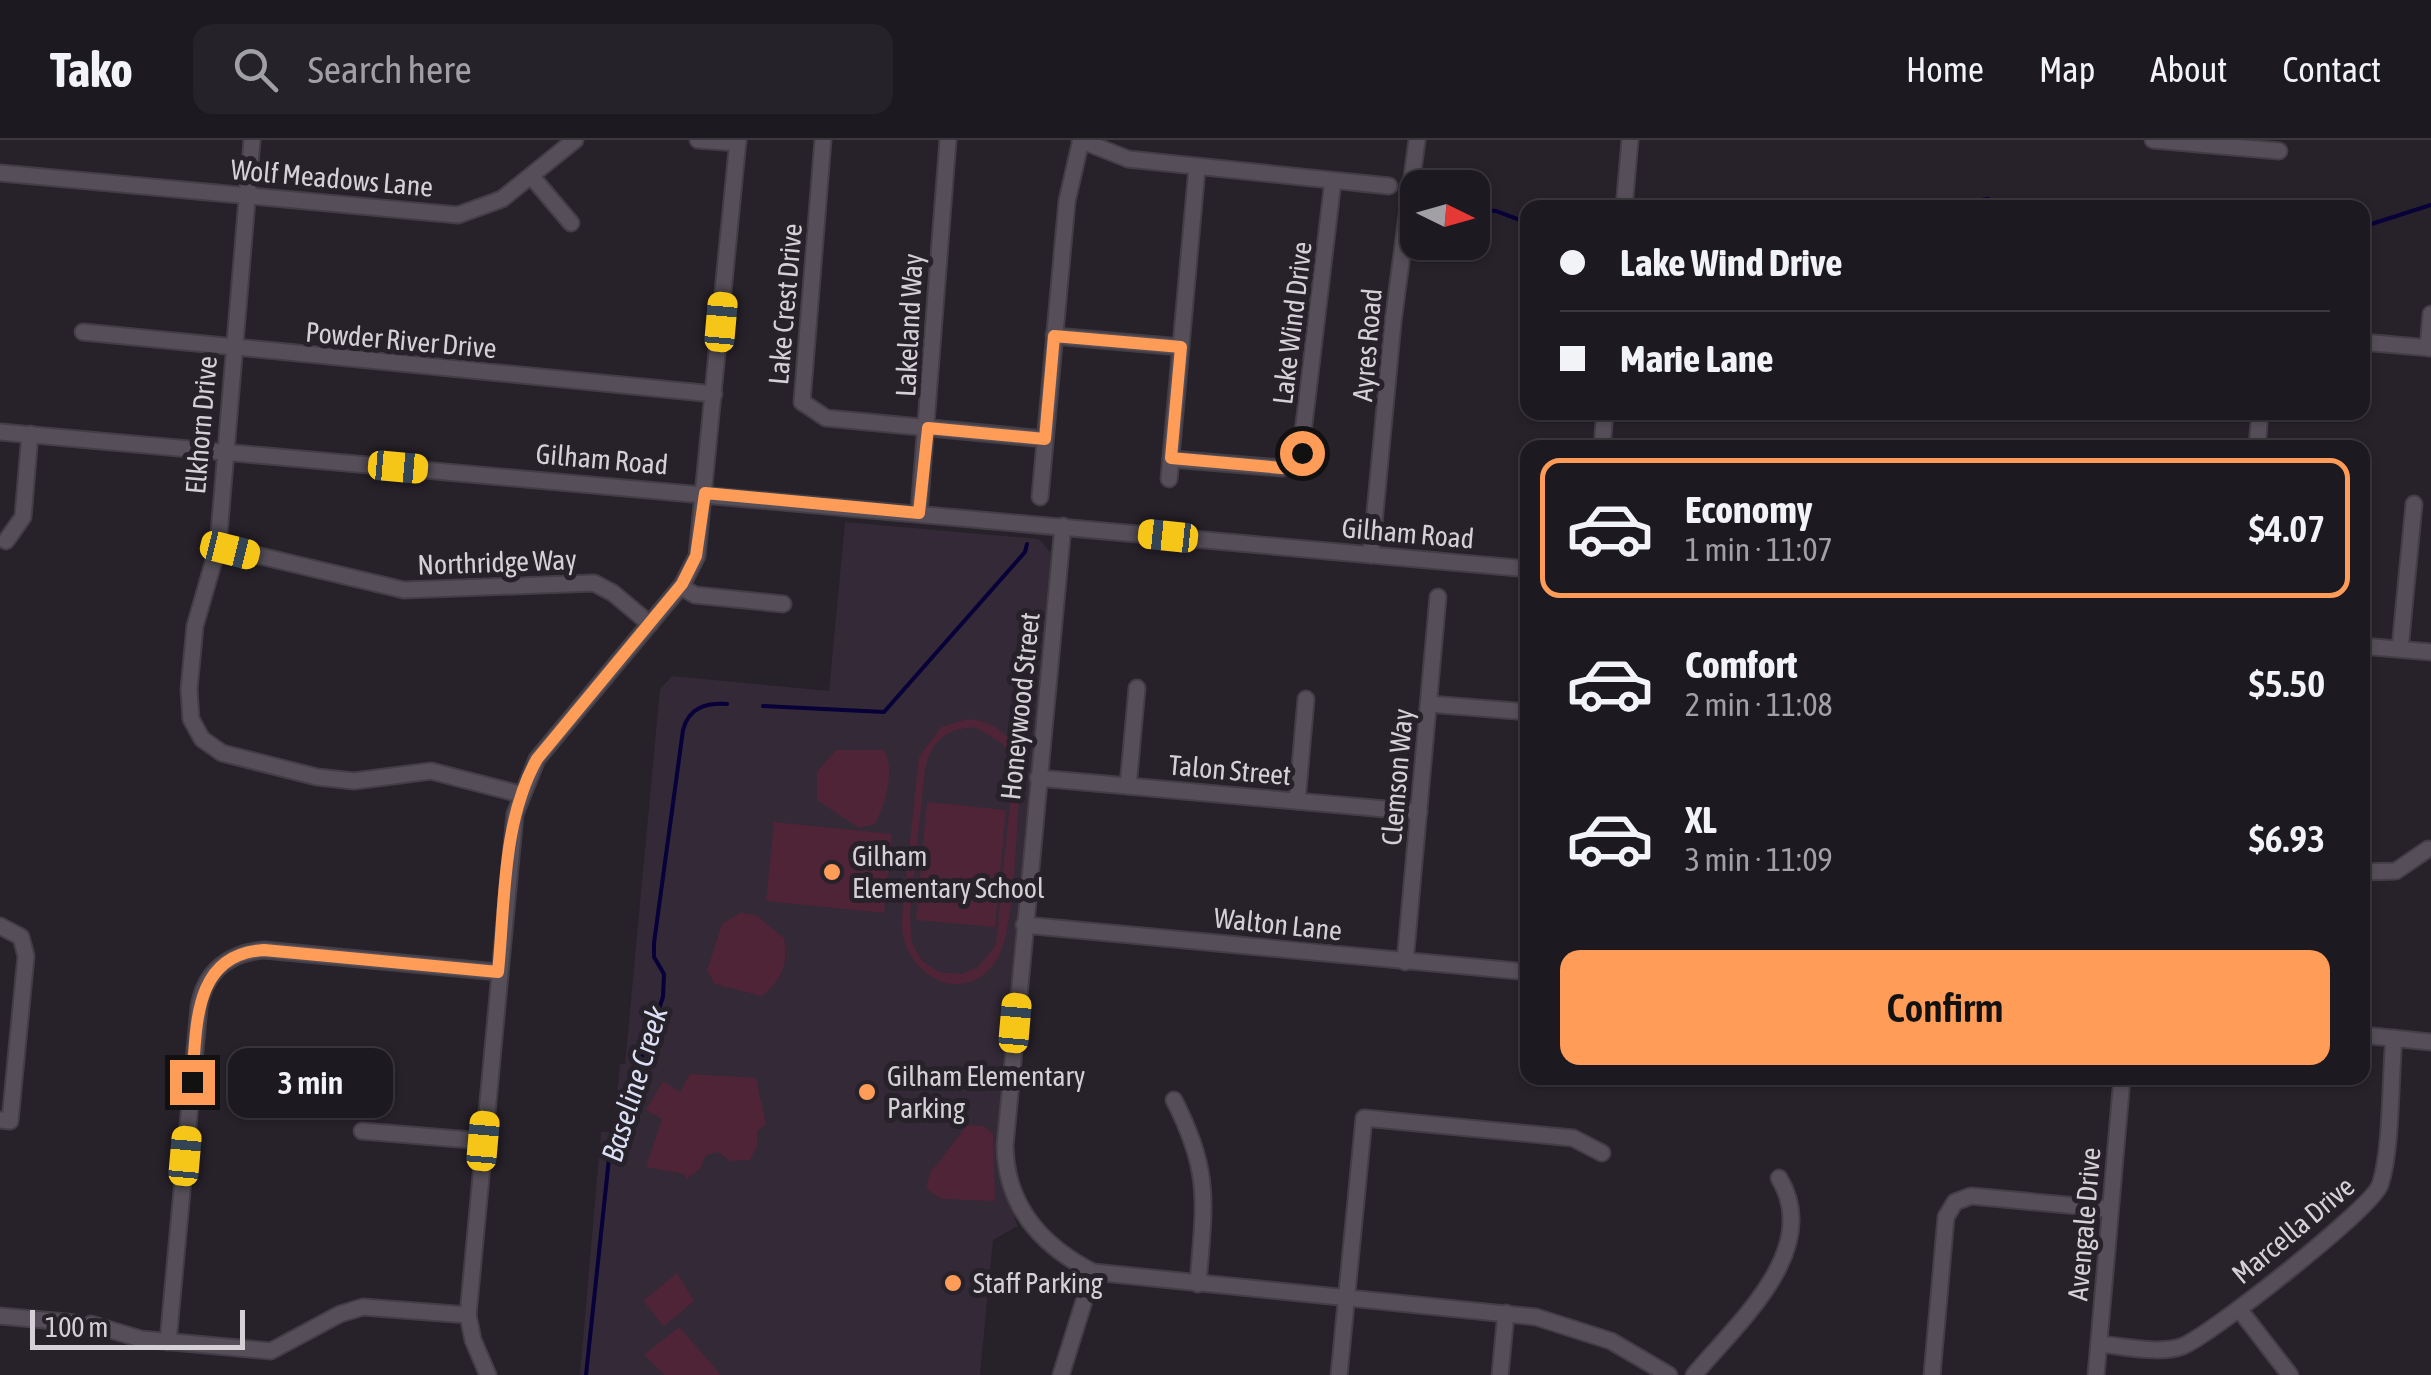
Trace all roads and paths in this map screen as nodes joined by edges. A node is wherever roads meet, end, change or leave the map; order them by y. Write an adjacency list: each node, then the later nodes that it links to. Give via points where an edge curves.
1 (252, 140): 17 (street, Elkhorn Drive)
2 (575, 140): 14 (street, Wolf Meadows Lane)
3 (698, 140): 10 (street)
4 (824, 140): 28 (street, Lake Crest Drive, via 802,402 818,416)
5 (948, 140): 28 (street, Lakeland Way)
6 (1081, 140): 12 (street, via 1110,155); 22 (street, via 1066,201)
7 (1417, 140): 42 (street, Ayres Road)
8 (1630, 140): 18 (street)
9 (2153, 140): 11 (street)
10 (738, 142): 27 (street)
11 (2278, 152)
12 (1197, 168): 15 (street); 24 (street)
13 (0, 173): 17 (street, Wolf Meadows Lane)
14 (532, 177): 17 (street, Wolf Meadows Lane, via 492,206 458,215); 19 (street)
15 (1333, 181): 16 (street); 33 (street, Lake Wind Drive, via 1300,458 1282,468)
16 (1389, 186)
17 (246, 195): 26 (street, Elkhorn Drive)
18 (1625, 200)
19 (571, 222)
20 (2431, 314): 25 (street)
21 (83, 332): 26 (street, Powder River Drive)
22 (1054, 336): 24 (street); 31 (street)
23 (2370, 343): 25 (street)
24 (1181, 347): 33 (street)
25 (2429, 348)
26 (232, 350): 27 (street, Powder River Drive); 32 (street, Elkhorn Drive)
27 (714, 394): 35 (street)
28 (928, 428): 31 (street, Lake Crest Drive); 38 (street, Lakeland Way)
29 (0, 432): 30 (street, Gilham Road)
30 (30, 434): 32 (street, Gilham Road); 40 (street, via 23,518)
31 (1045, 439): 36 (street)
32 (222, 451): 35 (street, Gilham Road); 41 (street, Elkhorn Drive)
33 (1171, 458): 34 (street)
34 (1169, 479)
35 (705, 493): 38 (street, Gilham Road); 44 (street, via 696,556)
36 (1040, 497)
37 (2414, 504): 49 (street)
38 (919, 513): 39 (street, Gilham Road)
39 (1062, 526): 42 (street, Gilham Road); 55 (street, Honeywood Street)
40 (6, 540)
41 (218, 546): 47 (street, Northridge Way, via 404,590 587,582 608,589); 57 (street, Elkhorn Drive, via 199,606 190,668 197,743 329,780 431,771)
42 (1371, 554): 43 (street, Gilham Road)
43 (1520, 568)
44 (680, 587): 46 (street); 47 (street)
45 (1438, 597): 53 (street, Clemson Way)
46 (783, 604)
47 (650, 624): 57 (street, via 537,759)
48 (2370, 647): 49 (street)
49 (2400, 649): 50 (street)
50 (2431, 652)
51 (1138, 688): 56 (street)
52 (1306, 699): 58 (street)
53 (1429, 704): 54 (street); 59 (street, Clemson Way)
54 (1520, 711)
55 (1038, 778): 56 (street, Talon Street); 62 (street, Honeywood Street)
56 (1128, 786): 58 (street, Talon Street)
57 (520, 794): 66 (street)
58 (1296, 800): 59 (street, Talon Street)
59 (1418, 812): 64 (street, Clemson Way)
60 (2428, 849): 61 (street, via 2396,871)
61 (2370, 872)
62 (1024, 925): 64 (street, Walton Lane); 78 (street, Honeywood Street, via 1006,1164 1034,1228)
63 (0, 926): 72 (street, via 16,932 26,950)
64 (1405, 962): 65 (street, Walton Lane)
65 (1520, 971)
66 (498, 972): 74 (street); 85 (street, via 264,950 217,968 199,1007)
67 (2370, 1036): 68 (street)
68 (2394, 1038): 69 (street); 81 (street, Marcella Drive, via 2376,1193)
69 (2431, 1042)
70 (2121, 1085): 77 (street, Avengale Drive)
71 (1174, 1100): 79 (street, via 1204,1173)
72 (5, 1121)
73 (362, 1131): 74 (street)
74 (483, 1141): 83 (street)
75 (1602, 1153): 80 (street, via 1573,1138 1364,1118)
76 (1780, 1178): 92 (street, via 1793,1204 1784,1256)
77 (2110, 1209): 86 (street, Avengale Drive); 93 (street, via 1971,1196 1955,1202 1946,1217)
78 (1093, 1272): 79 (street, Honeywood Street); 88 (street)
79 (1198, 1284): 80 (street, Honeywood Street)
80 (1348, 1298): 82 (street, Honeywood Street); 89 (street)
81 (2238, 1309): 86 (street, Marcella Drive, via 2181,1347); 95 (street)
82 (1506, 1313): 90 (street); 91 (street, Honeywood Street, via 1588,1331)
83 (468, 1315): 85 (street, via 363,1308 271,1351); 87 (street)
84 (0, 1316): 85 (street, via 83,1323)
85 (168, 1342)
86 (2099, 1344): 94 (street, Avengale Drive)
87 (488, 1375)
88 (1061, 1375)
89 (1339, 1375)
90 (1500, 1375)
91 (1669, 1375)
92 (1694, 1375)
93 (1932, 1375)
94 (2096, 1375)
95 (2290, 1375)

